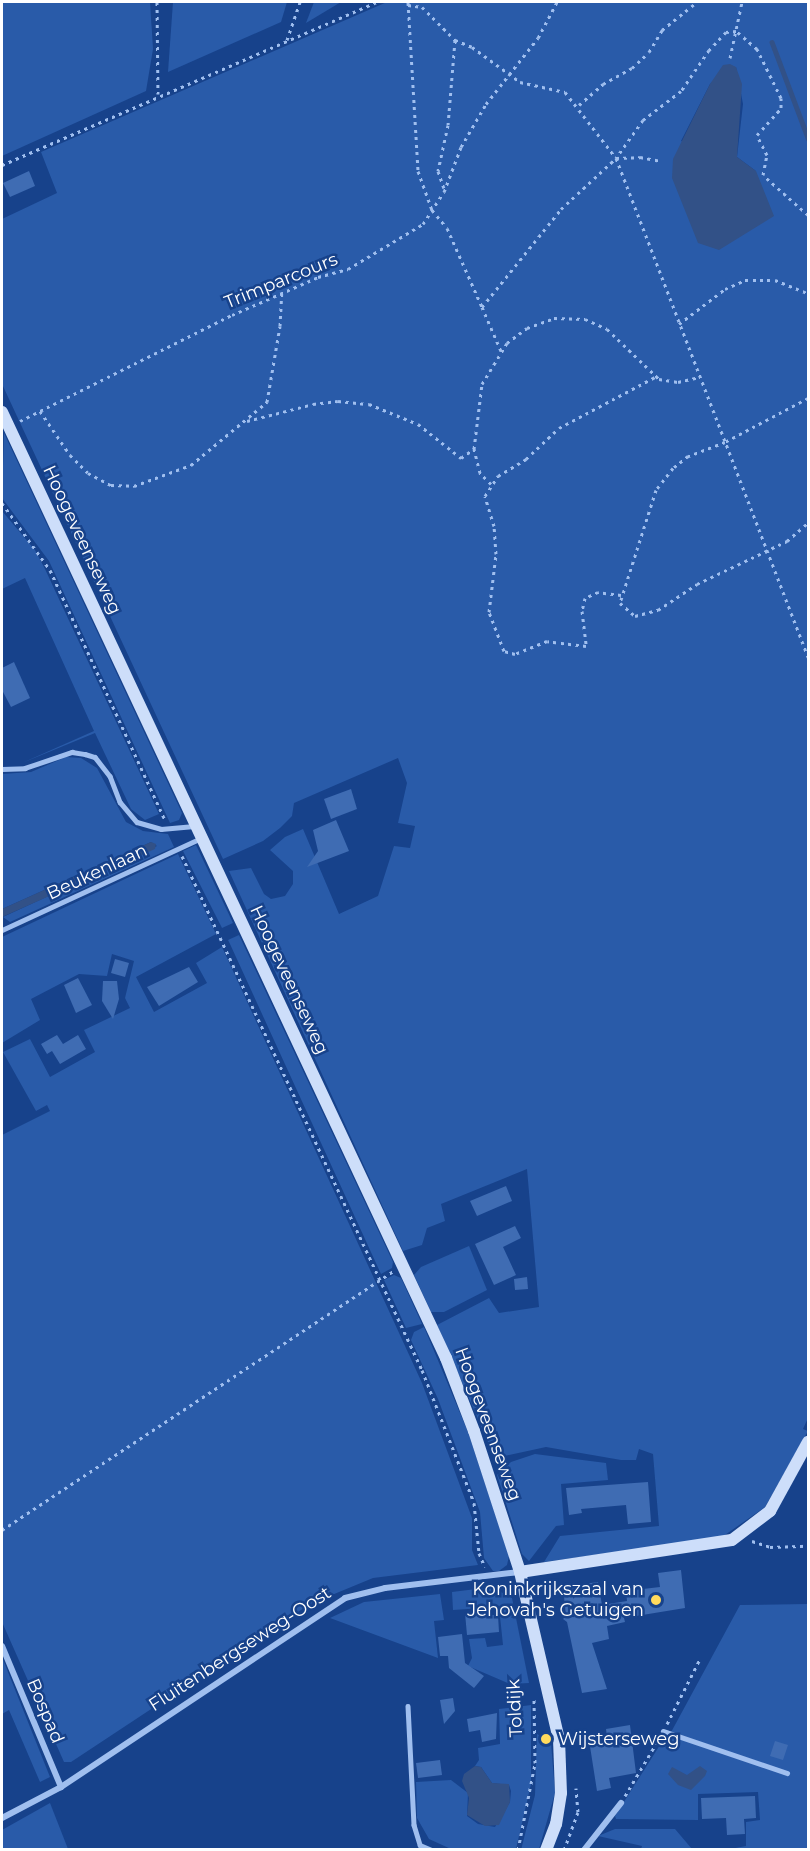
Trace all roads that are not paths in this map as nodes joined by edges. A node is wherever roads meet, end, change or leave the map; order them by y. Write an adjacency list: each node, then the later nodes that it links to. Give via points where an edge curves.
1 (2, 412): 3 (main road, Hoogeveenseweg)
2 (2, 769): 3 (lane, via 25,768 72,752 95,757 110,776 128,813 147,827)
3 (197, 826): 4 (main road, Hoogeveenseweg)
4 (202, 837): 5 (lane, Beukenlaan); 7 (main road, Hoogeveenseweg, via 402,1266 474,1431)
5 (2, 930)
6 (808, 1442): 7 (main road, via 782,1494 746,1532 713,1546)
7 (520, 1572): 12 (street, Fluitenbergseweg-Oost, via 372,1590 328,1606); 16 (main road, Toldijk, via 562,1757 559,1809)
8 (2, 1646): 12 (street, Bospad)
9 (408, 1706): 15 (lane, via 414,1825 420,1845)
10 (663, 1731): 11 (lane)
11 (787, 1773)
12 (61, 1787): 14 (street, Fluitenbergseweg-Oost)
13 (621, 1803): 17 (street)
14 (2, 1818)
15 (432, 1850)
16 (546, 1850)
17 (584, 1850)

